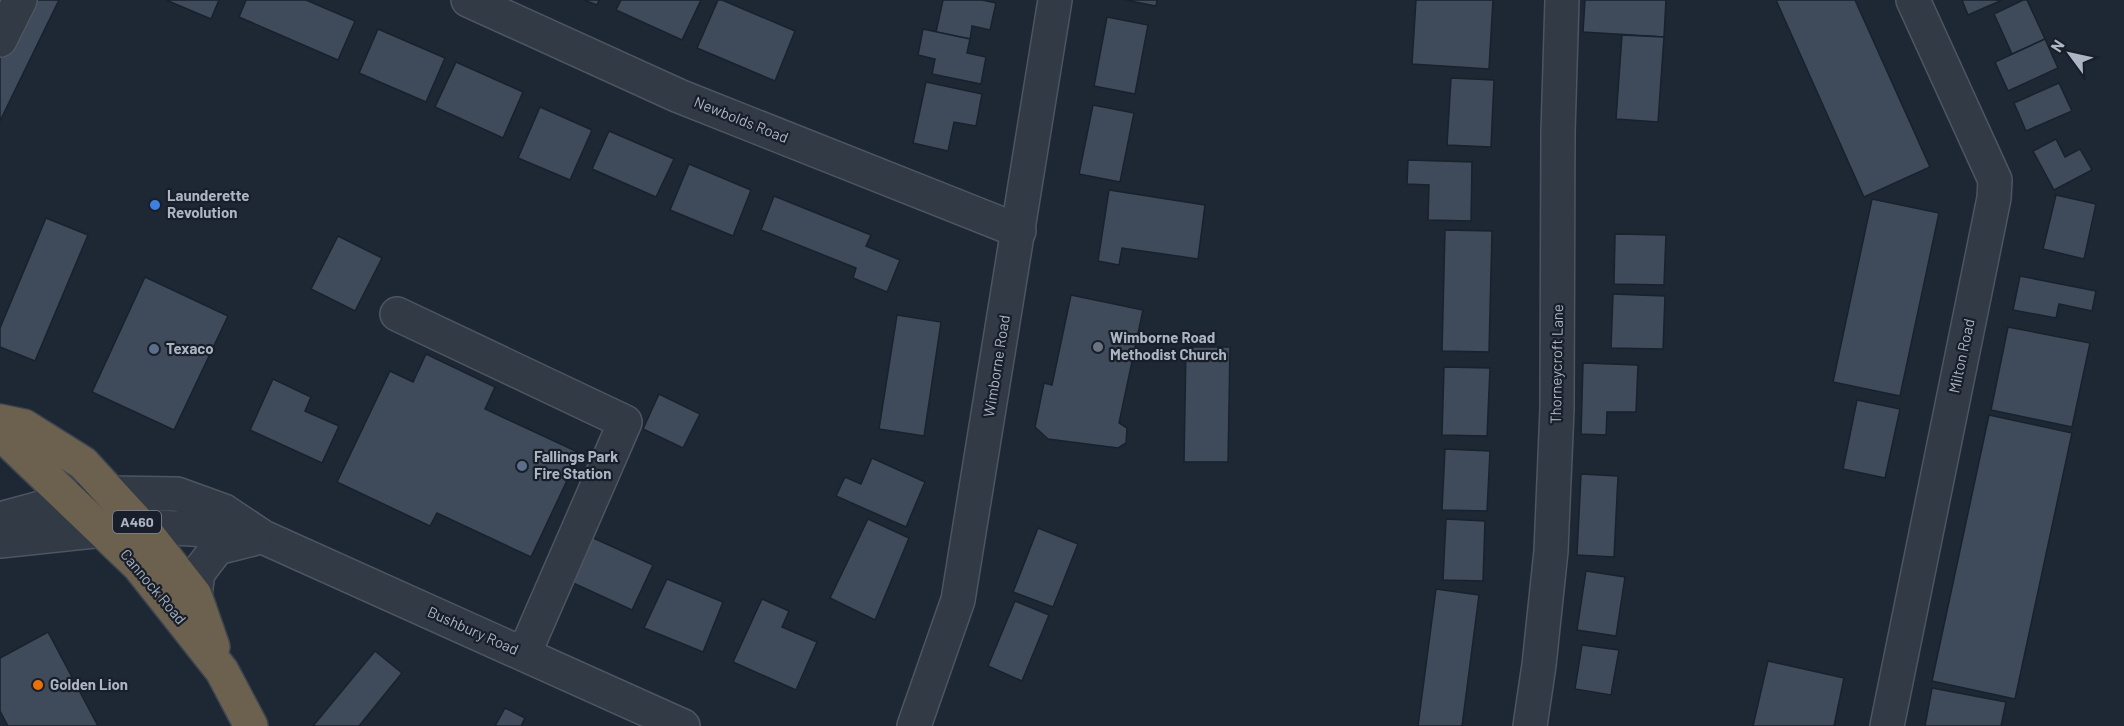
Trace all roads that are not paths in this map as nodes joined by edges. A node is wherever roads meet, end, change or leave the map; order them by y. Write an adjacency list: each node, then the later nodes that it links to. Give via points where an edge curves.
1 (20, 0): 6 (street)
2 (468, 0): 7 (street, Newbolds Road, via 679,96)
3 (1055, 0): 7 (street, Wimborne Road)
4 (1562, 0): 24 (street, Thorneycroft Lane, via 1557,409 1551,551)
5 (1913, 0): 25 (street, Milton Road, via 1995,180)
6 (0, 40)
7 (1019, 231): 23 (street, Wimborne Road, via 958,600)
8 (397, 314): 19 (street, via 625,422)
9 (0, 421): 11 (highway, Cannock Road / A460, via 24,426 82,463)
10 (0, 433): 12 (highway, Cannock Road / A460)
11 (110, 493): 12 (street, Bushbury Road); 14 (highway, Cannock Road / A460); 16 (street, Bushbury Road, via 177,494 224,511)
12 (72, 501): 13 (street, Bushbury Road); 15 (highway, Cannock Road / A460)
13 (0, 519)
14 (141, 526): 15 (street, Bushbury Road); 16 (street, Bushbury Road); 18 (highway, Cannock Road / A460)
15 (102, 530): 17 (street, Bushbury Road); 20 (highway, Cannock Road / A460, via 139,566)
16 (263, 537): 18 (street, via 217,548 198,573); 19 (street, Bushbury Road)
17 (0, 541)
18 (195, 595): 20 (highway, Cannock Road / A460)
19 (524, 654): 22 (street, Bushbury Road)
20 (222, 671): 21 (highway, Cannock Road / A460)
21 (251, 726)
22 (683, 726)
23 (914, 726)
24 (1530, 726)
25 (1887, 726)

